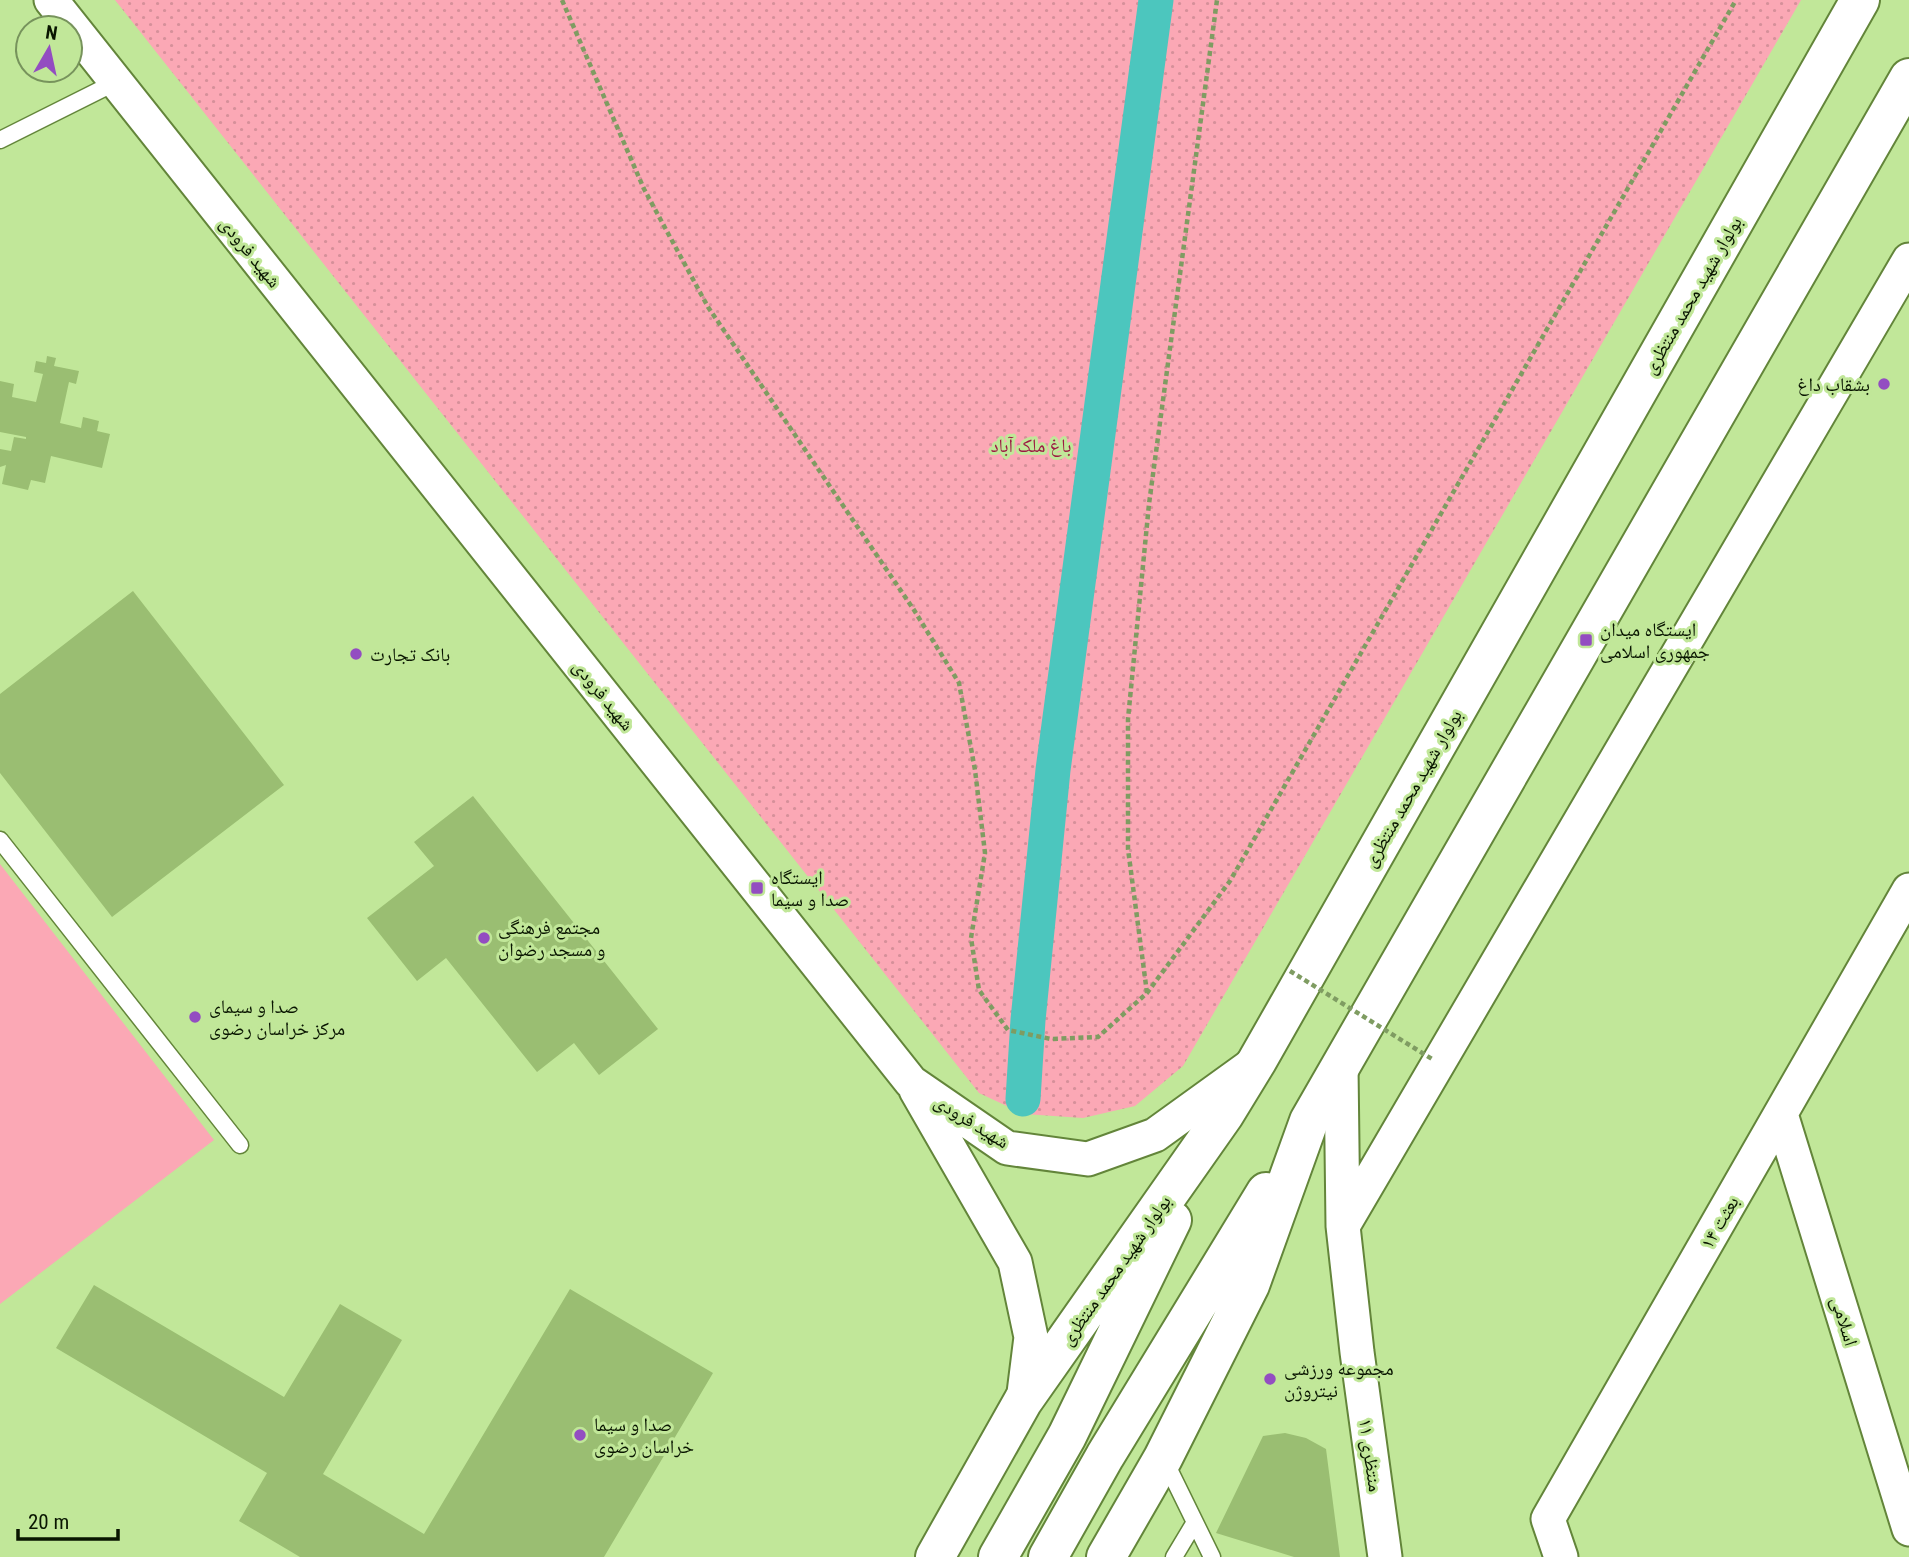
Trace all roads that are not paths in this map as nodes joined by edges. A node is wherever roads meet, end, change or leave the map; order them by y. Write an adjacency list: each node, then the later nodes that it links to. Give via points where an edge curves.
1 (51, 0): 4 (street, شهید فرودی)
2 (1860, 0): 9 (main road, بولوار شهید محمد منتظری)
3 (1909, 78): 10 (main road)
4 (116, 82): 5 (lane); 11 (street, شهید فرودی)
5 (0, 140)
6 (1909, 260): 16 (street)
7 (0, 841): 15 (lane)
8 (1909, 890): 12 (street, بعثت ۱۴)
9 (1257, 1061): 11 (street, شهید فرودی, via 1155,1135 1088,1159 1007,1147); 13 (main road, بولوار شهید محمد منتظری)
10 (1340, 1066): 14 (main road); 16 (street, منتظری ۱۱)
11 (911, 1082): 17 (street, via 1015,1262 1031,1337)
12 (1781, 1114): 20 (street, اسلامی); 28 (street, بعثت ۱۴, via 1548,1518)
13 (1224, 1115): 17 (main road, بولوار شهید محمد منتظری); 22 (main road, via 1067,1436)
14 (1309, 1121): 18 (main road, via 1250,1285); 23 (main road)
15 (240, 1145)
16 (1343, 1226): 27 (street, منتظری ۱۱)
17 (1023, 1401): 21 (main road, بولوار شهید محمد منتظری)
18 (1163, 1458): 19 (lane); 24 (main road)
19 (1195, 1522): 25 (lane); 26 (lane)
20 (1909, 1529)
21 (935, 1557)
22 (998, 1557)
23 (1048, 1557)
24 (1106, 1557)
25 (1174, 1557)
26 (1212, 1557)
27 (1385, 1557)
28 (1561, 1557)

